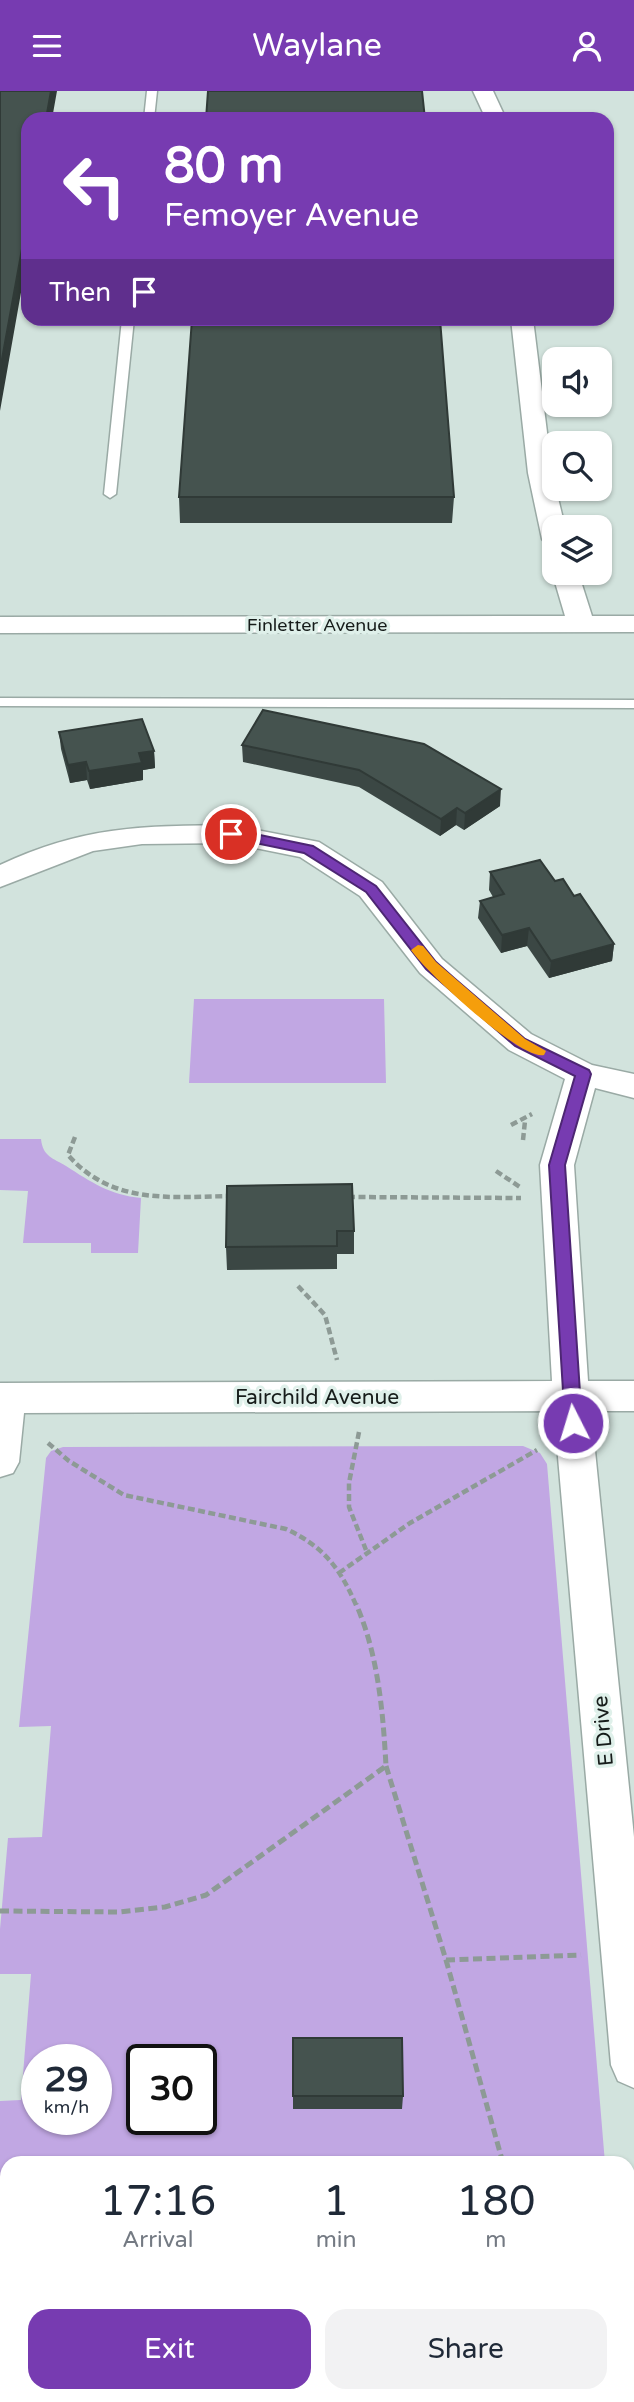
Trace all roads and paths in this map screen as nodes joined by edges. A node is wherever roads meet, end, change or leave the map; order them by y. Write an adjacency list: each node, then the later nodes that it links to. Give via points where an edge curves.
1 (152, 91): 3 (lane)
2 (483, 91): 4 (street)
3 (150, 112)
4 (493, 112)
5 (127, 326): 7 (lane)
6 (523, 326): 8 (street, via 540,473)
7 (110, 494)
8 (550, 515)
9 (569, 585): 12 (street)
10 (634, 624): 12 (street, Finletter Avenue)
11 (0, 625): 12 (street, Finletter Avenue)
12 (580, 625)
13 (0, 702): 14 (lane)
14 (634, 704)
15 (0, 877): 16 (street, via 89,842 142,835 231,834 309,849 371,889 431,966 520,1042)
16 (583, 1074): 17 (street); 27 (street, E Drive, via 557,1165)
17 (634, 1086)
18 (534, 1113): 19 (path)
19 (511, 1125)
20 (75, 1137): 22 (path, via 68,1155 77,1169 100,1182 144,1196)
21 (496, 1171): 23 (path, via 516,1182 522,1198)
22 (233, 1196)
23 (343, 1197)
24 (298, 1286): 26 (path, via 325,1315)
25 (634, 1396): 27 (street, Fairchild Avenue)
26 (348, 1397): 27 (street, Fairchild Avenue); 28 (street, Fairchild Avenue); 32 (path, via 360,1437 347,1491 348,1508 351,1525)
27 (570, 1397): 36 (street, E Drive)
28 (4, 1398): 31 (street)
29 (48, 1443): 33 (path, via 124,1495 286,1529 309,1540)
30 (544, 1446): 32 (path)
31 (0, 1462)
32 (366, 1551): 33 (path)
33 (339, 1573): 34 (path, via 358,1611 379,1687)
34 (386, 1766): 35 (path, via 206,1895 165,1907 119,1912); 37 (path)
35 (0, 1910)
36 (624, 1953): 37 (path); 38 (street, E Drive)
37 (446, 1960): 39 (path)
38 (634, 2065)
39 (501, 2156)

